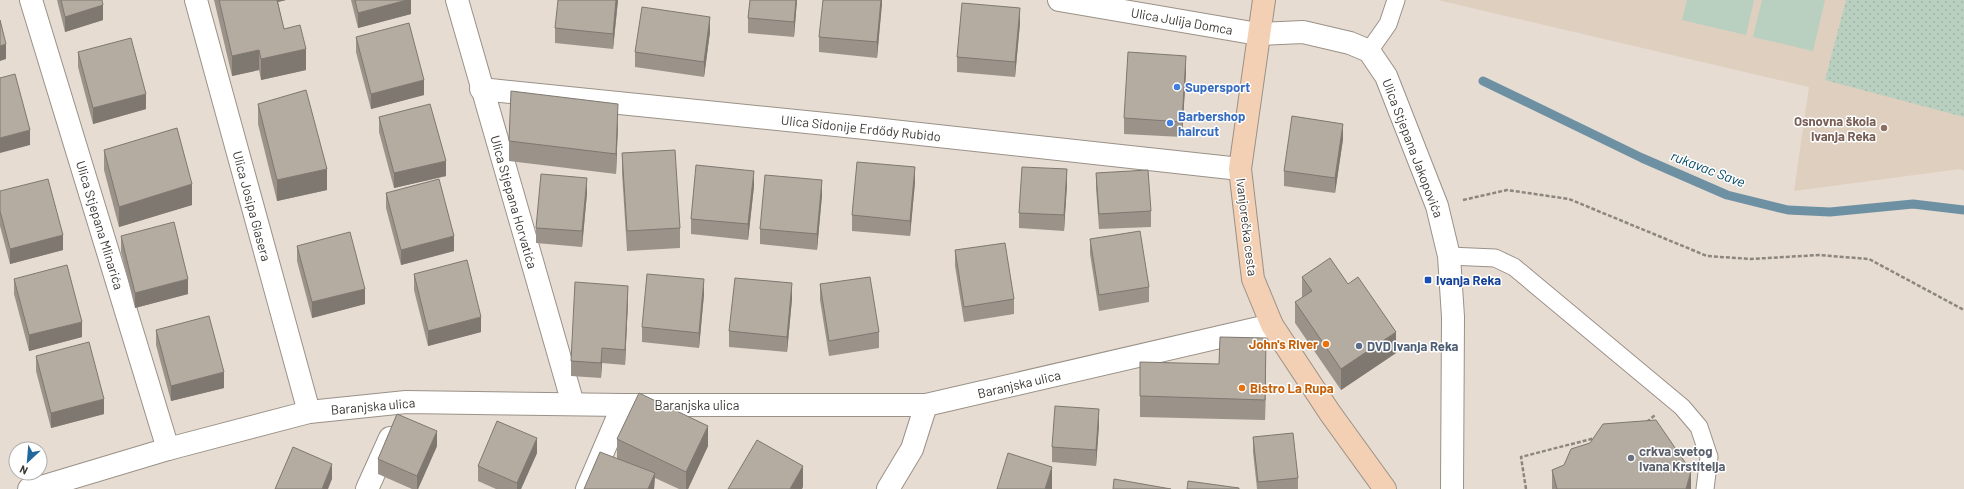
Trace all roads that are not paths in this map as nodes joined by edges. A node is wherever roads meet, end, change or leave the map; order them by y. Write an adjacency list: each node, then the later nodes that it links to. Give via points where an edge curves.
1 (32, 0): 18 (street, Ulica Stjepana Mlinarića)
2 (196, 0): 17 (street, Ulica Josipa Glasera)
3 (457, 0): 9 (street, Ulica Stjepana Horvatića)
4 (1059, 0): 7 (street, Ulica Julija Domca)
5 (1264, 0): 7 (main road, Ivanjorečka cesta)
6 (1396, 0): 8 (lane, via 1388,24)
7 (1258, 34): 8 (street, Ulica Julija Domca, via 1303,32 1350,43); 10 (main road, Ivanjorečka cesta)
8 (1368, 51): 11 (street, Ulica Stjepana Jakopovića, via 1386,76 1437,206)
9 (481, 90): 10 (street, Ulica Sidonije Erdődy Rubido); 14 (street, Ulica Stjepana Horvatića)
10 (1240, 169): 12 (main road, Ivanjorečka cesta, via 1253,279)
11 (1449, 256): 24 (street, Ulica Stjepana Jakopovića, via 1452,317); 25 (lane, via 1495,258 1514,267 1682,407 1699,427 1709,457)
12 (1272, 325): 16 (street, Baranjska ulica); 23 (main road, Ivanjorečka cesta, via 1330,413)
13 (406, 402): 14 (street, Baranjska ulica); 17 (street, Baranjska ulica); 20 (street)
14 (572, 404): 15 (street, Baranjska ulica)
15 (623, 405): 16 (street, Baranjska ulica); 21 (street)
16 (926, 405): 22 (street, via 912,449)
17 (309, 412): 18 (street, Baranjska ulica)
18 (168, 449): 19 (street, Baranjska ulica)
19 (29, 489)
20 (367, 489)
21 (587, 489)
22 (888, 489)
23 (1385, 489)
24 (1452, 489)
25 (1705, 489)

